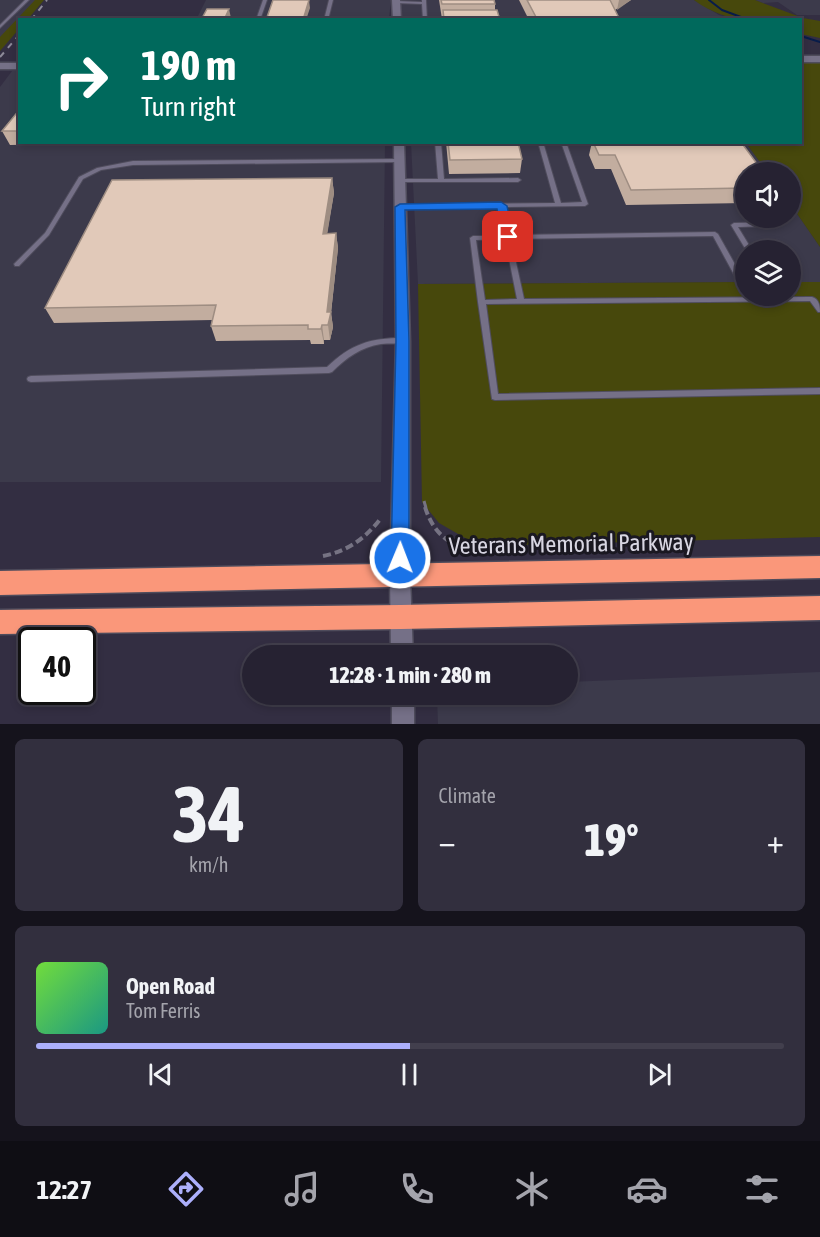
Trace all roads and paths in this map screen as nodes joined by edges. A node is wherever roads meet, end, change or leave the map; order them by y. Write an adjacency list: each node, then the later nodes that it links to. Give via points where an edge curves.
1 (27, 0): 10 (lane)
2 (265, 0): 6 (lane)
3 (331, 0): 7 (lane)
4 (396, 1): 5 (lane); 8 (street)
5 (424, 1): 9 (lane)
6 (259, 18)
7 (326, 18)
8 (397, 18)
9 (425, 18)
10 (0, 27)
11 (802, 59): 12 (street)
12 (820, 59)
13 (0, 66): 14 (street)
14 (18, 66)
15 (399, 144): 19 (street)
16 (438, 144): 20 (lane)
17 (541, 144): 23 (lane)
18 (564, 144): 23 (lane, via 585,204)
19 (399, 161): 22 (street); 27 (lane, via 134,163 99,169 81,178 47,234)
20 (441, 180): 21 (lane); 22 (lane)
21 (518, 180)
22 (400, 181): 25 (street)
23 (559, 205): 24 (lane)
24 (501, 206): 25 (lane); 26 (lane)
25 (400, 207): 34 (street)
26 (508, 237): 28 (lane, via 715,234); 31 (lane, via 473,238); 32 (lane)
27 (17, 264)
28 (735, 271)
29 (735, 297): 32 (lane)
30 (801, 298): 33 (lane, via 812,298)
31 (481, 302): 32 (lane); 36 (lane, via 495,397)
32 (521, 302)
33 (820, 310)
34 (403, 341): 35 (lane, via 368,343 328,370); 42 (street)
35 (31, 379)
36 (820, 391)
37 (424, 501): 39 (path, via 428,518 440,537 456,549)
38 (381, 518): 40 (path, via 358,543)
39 (484, 554)
40 (316, 556)
41 (820, 567): 42 (highway, Veterans Memorial Parkway)
42 (400, 576): 43 (highway, Veterans Memorial Parkway); 45 (street)
43 (0, 583)
44 (820, 608): 45 (highway)
45 (401, 617): 46 (highway); 47 (street)
46 (0, 622)
47 (402, 645)
48 (403, 705): 49 (street)
49 (404, 724)

